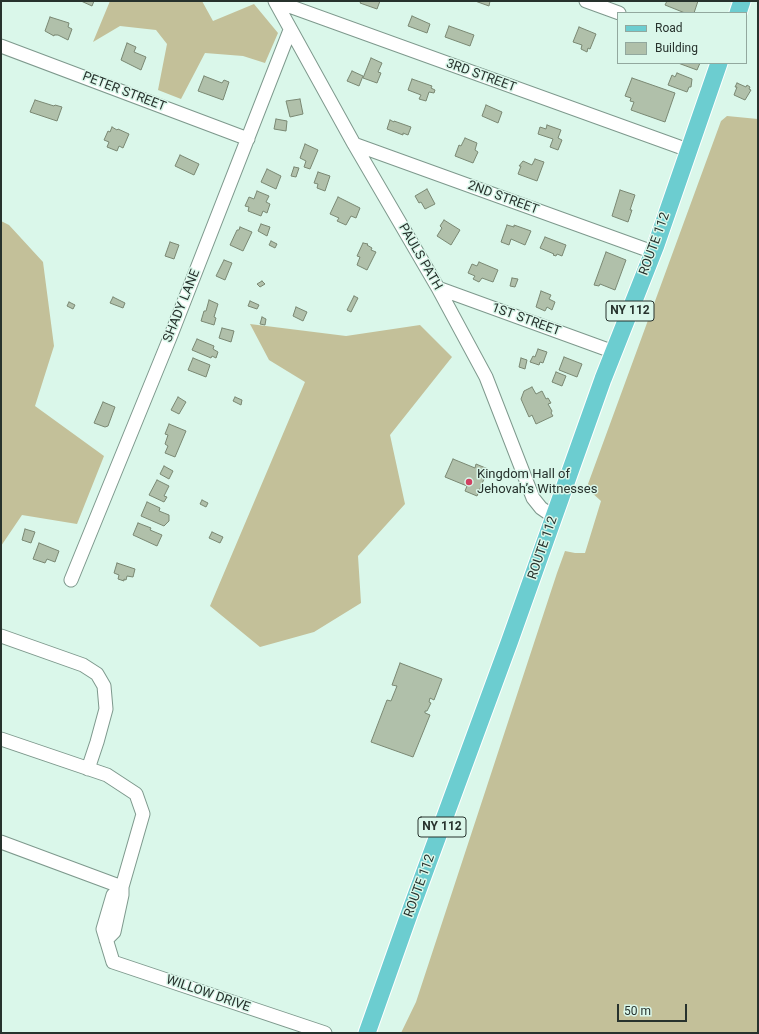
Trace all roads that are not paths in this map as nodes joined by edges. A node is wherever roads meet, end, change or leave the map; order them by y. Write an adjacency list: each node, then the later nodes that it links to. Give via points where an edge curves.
1 (275, 1): 6 (street, PAULS PATH); 11 (street, 3RD STREET)
2 (586, 1): 4 (street)
3 (742, 1): 5 (main road)
4 (617, 12)
5 (738, 12)
6 (290, 30): 9 (street, SHADY LANE); 10 (street, PAULS PATH)
7 (1, 46): 9 (street, PETER STREET)
8 (719, 64): 11 (main road, ROUTE 112 / NY 112)
9 (248, 139): 16 (street, SHADY LANE)
10 (354, 144): 12 (street, 2ND STREET); 13 (street, PAULS PATH)
11 (688, 150): 12 (main road, ROUTE 112 / NY 112)
12 (653, 252): 14 (main road, ROUTE 112 / NY 112)
13 (438, 288): 14 (street, 1ST STREET); 15 (street, PAULS PATH, via 486,377 533,498 541,508)
14 (614, 352): 15 (main road, ROUTE 112 / NY 112)
15 (554, 517): 23 (main road, ROUTE 112 / NY 112)
16 (71, 580)
17 (1, 636): 19 (street, via 83,665 97,674 104,686 106,709)
18 (1, 739): 19 (street, WILLOW DRIVE)
19 (88, 768): 21 (street, WILLOW DRIVE, via 107,775 136,794 143,814)
20 (1, 842): 21 (street)
21 (122, 887): 22 (street, WILLOW DRIVE, via 113,895 111,919 103,929 113,962)
22 (325, 1033)
23 (367, 1033)

